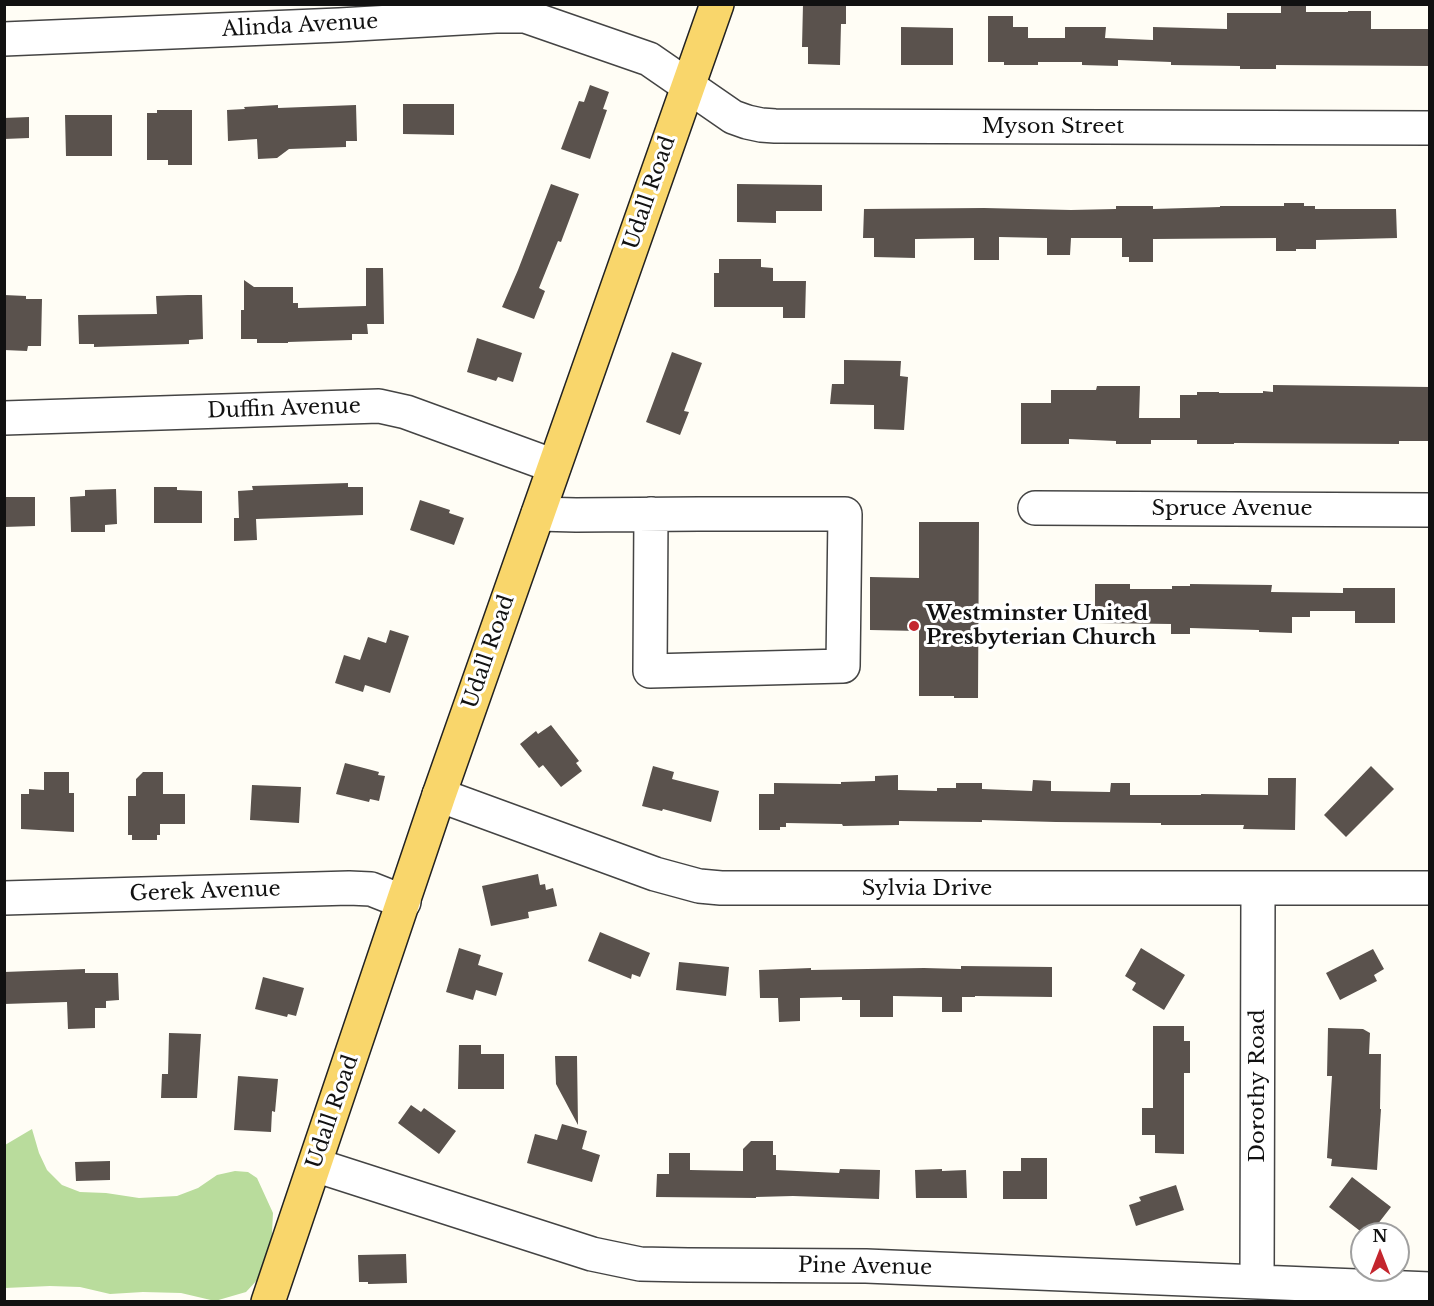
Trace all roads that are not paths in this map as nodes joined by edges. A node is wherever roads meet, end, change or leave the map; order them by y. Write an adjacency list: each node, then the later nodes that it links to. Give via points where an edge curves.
1 (717, 4): 4 (main road, Udall Road)
2 (339, 15): 3 (street, Alinda Avenue); 4 (street, Alinda Avenue, via 525,16 649,59)
3 (4, 39)
4 (688, 86): 5 (street, Myson Street, via 733,117 775,126); 7 (main road, Udall Road)
5 (1430, 128)
6 (4, 418): 7 (street, Duffin Avenue, via 379,406 406,412)
7 (554, 466): 10 (main road, Udall Road)
8 (1035, 508): 9 (street, Spruce Avenue)
9 (1430, 510)
10 (538, 514): 11 (street); 12 (main road, Udall Road)
11 (651, 514): 11 (street, via 845,514 843,666 650,671)
12 (439, 795): 14 (street, Sylvia Drive, via 655,874 699,886); 16 (main road, Udall Road)
13 (1430, 888): 14 (street, Sylvia Drive)
14 (1258, 889): 18 (street, Dorothy Road)
15 (4, 898): 16 (street, Gerek Avenue, via 349,888 371,889)
16 (404, 902): 17 (main road, Udall Road)
17 (315, 1165): 18 (street, Pine Avenue, via 592,1254 640,1264 866,1266); 20 (main road, Udall Road)
18 (1257, 1282): 19 (street, Pine Avenue)
19 (1430, 1289)
20 (268, 1302)

